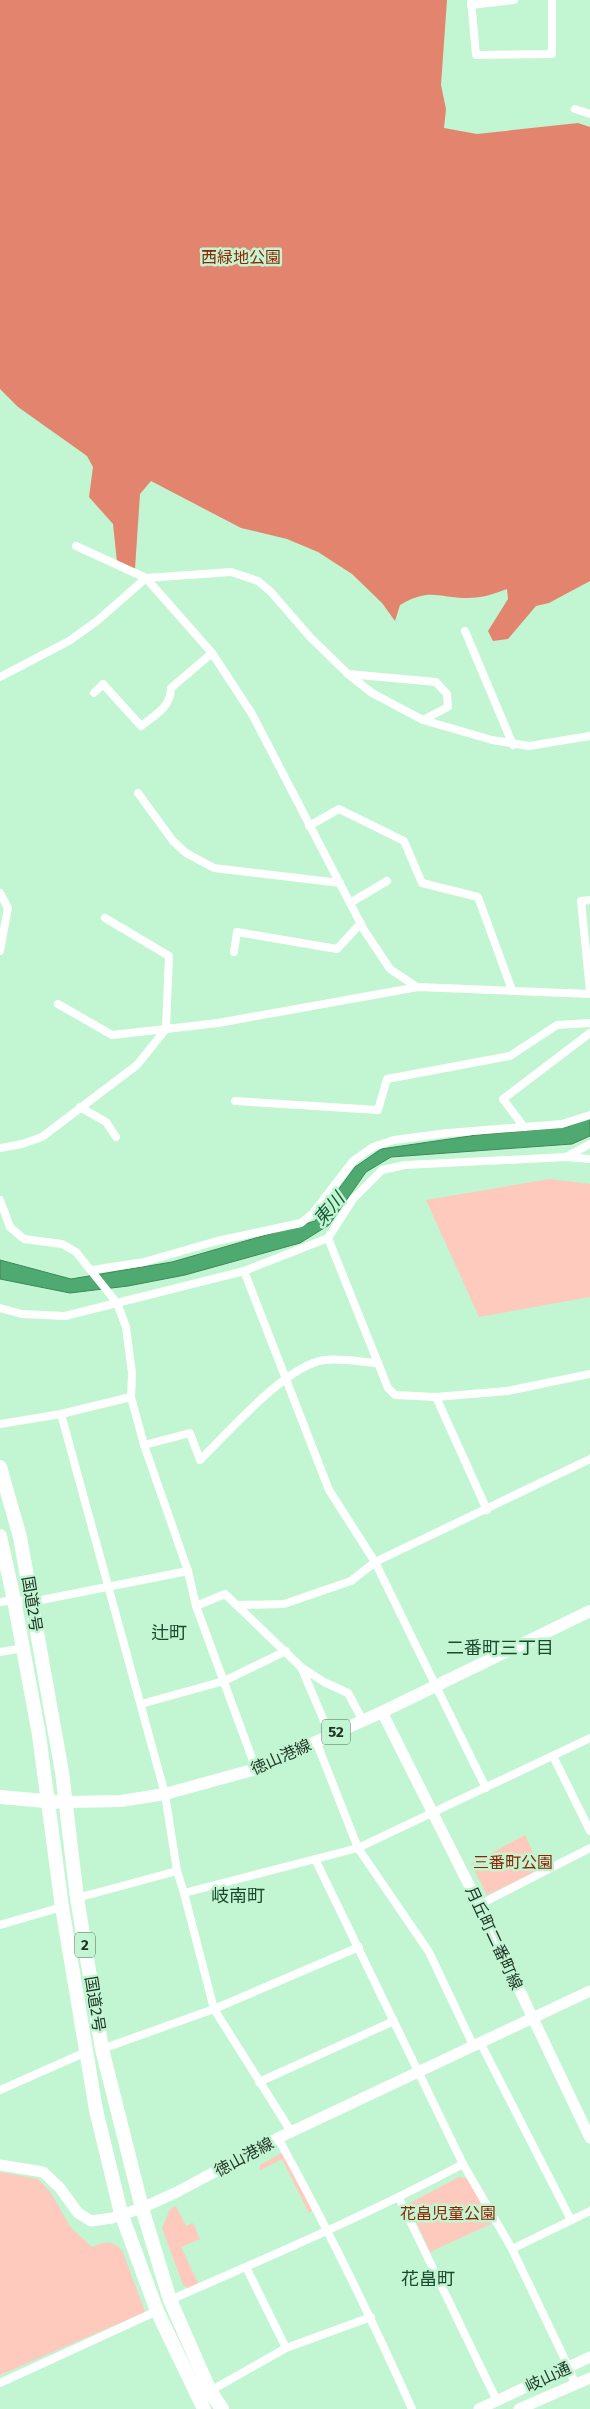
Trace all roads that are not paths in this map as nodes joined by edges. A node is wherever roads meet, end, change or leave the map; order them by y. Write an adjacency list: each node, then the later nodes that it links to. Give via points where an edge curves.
1 (514, 0): 3 (street)
2 (552, 0): 3 (street, via 552,54 476,55)
3 (471, 2)
4 (575, 109): 5 (street)
5 (590, 114)
6 (76, 546): 7 (street)
7 (146, 578): 9 (street); 10 (street, via 231,572 258,581); 11 (street, via 69,641)
8 (465, 631): 15 (street)
9 (212, 653): 12 (street, via 171,688 166,707 141,726 103,684); 17 (street, via 252,714)
10 (348, 674): 13 (street, via 380,698); 13 (street, via 436,682 447,694 448,707)
11 (0, 677)
12 (94, 693)
13 (423, 720): 15 (street)
14 (590, 736): 15 (street, via 528,746)
15 (513, 745)
16 (138, 793): 19 (street, via 173,841 186,853 214,868)
17 (309, 826): 19 (street); 28 (street, via 339,809 404,841 422,883 478,897)
18 (387, 881): 22 (street)
19 (340, 883): 22 (street)
20 (0, 893): 25 (street, via 8,908)
21 (590, 900): 29 (street, via 580,901)
22 (350, 903): 24 (street)
23 (105, 918): 32 (street, via 169,956)
24 (361, 924): 26 (street, via 337,949 237,932); 27 (street, via 390,969)
25 (0, 951)
26 (234, 952)
27 (418, 987): 28 (street); 32 (street, via 218,1023)
28 (512, 990): 29 (street)
29 (590, 992)
30 (58, 1004): 32 (street, via 112,1035)
31 (590, 1023): 34 (street, via 557,1025 510,1056 387,1079 378,1110)
32 (166, 1029): 35 (street, via 137,1065)
33 (590, 1033): 37 (street, via 503,1099)
34 (235, 1101)
35 (80, 1107): 38 (street, via 106,1122); 40 (street, via 42,1137)
36 (590, 1115): 37 (street, via 562,1124)
37 (524, 1127): 45 (street, via 394,1140 373,1147 353,1161 313,1213 301,1223 217,1241 144,1262)
38 (116, 1137)
39 (590, 1144): 41 (street)
40 (0, 1148)
41 (566, 1156): 42 (street); 44 (street, via 406,1165 382,1170 353,1199)
42 (590, 1159)
43 (0, 1200): 45 (street, via 10,1227 24,1240 62,1244 76,1252)
44 (328, 1238): 46 (street); 49 (street)
45 (92, 1270): 47 (street)
46 (244, 1271): 47 (street); 51 (street)
47 (117, 1303): 48 (street, via 49,1317); 53 (street, via 126,1327 132,1373)
48 (0, 1308)
49 (378, 1363): 51 (street, via 325,1360); 52 (street, via 394,1395)
50 (590, 1374): 52 (street, via 507,1391)
51 (286, 1377): 56 (street, via 200,1460 190,1433); 61 (street, via 329,1490)
52 (436, 1396): 59 (street)
53 (130, 1397): 54 (street); 56 (street)
54 (61, 1414): 55 (street); 63 (street)
55 (0, 1424)
56 (144, 1445): 62 (street)
57 (590, 1459): 59 (street)
58 (0, 1467): 66 (highway, 国道2号 / 2, via 20,1538)
59 (487, 1510): 61 (street)
60 (0, 1539): 64 (highway, 国道2号 / 2)
61 (375, 1562): 67 (street, via 351,1582 284,1604); 75 (street)
62 (188, 1572): 63 (street); 68 (street)
63 (110, 1587): 66 (street); 76 (street)
64 (14, 1600): 65 (street); 66 (street); 70 (highway, 国道2号 / 2)
65 (0, 1602)
66 (31, 1602): 88 (highway, 国道2号 / 2)
67 (237, 1605): 68 (street, via 225,1594); 71 (street)
68 (196, 1606): 74 (street)
69 (590, 1611): 75 (main road, 徳山港線 / 52)
70 (24, 1648): 72 (street); 87 (highway, 国道2号 / 2)
71 (286, 1651): 73 (street); 74 (street)
72 (0, 1652)
73 (301, 1667): 78 (street, via 348,1692); 79 (street)
74 (224, 1681): 76 (street); 83 (street)
75 (436, 1684): 77 (main road, 徳山港線 / 52); 84 (street)
76 (140, 1704): 85 (street)
77 (382, 1712): 78 (main road, 徳山港線 / 52); 89 (street, 月丘町二番町線)
78 (362, 1719): 79 (main road, 徳山港線 / 52)
79 (330, 1734): 81 (main road, 徳山港線 / 52)
80 (590, 1738): 82 (street)
81 (316, 1741): 83 (main road, 徳山港線 / 52); 91 (street)
82 (553, 1756): 84 (street); 90 (street)
83 (256, 1769): 85 (main road, 徳山港線 / 52)
84 (486, 1788): 89 (street)
85 (165, 1794): 88 (main road, 徳山港線 / 52, via 121,1801); 94 (street)
86 (0, 1796): 87 (highway)
87 (48, 1802): 88 (highway); 98 (highway, 国道2号 / 2)
88 (66, 1802): 96 (highway, 国道2号 / 2)
89 (432, 1812): 91 (street); 97 (street, 月丘町二番町線)
90 (590, 1831)
91 (358, 1848): 93 (street); 105 (street, via 429,1952)
92 (590, 1848): 97 (street)
93 (315, 1859): 95 (street); 100 (street)
94 (177, 1870): 95 (street); 96 (street)
95 (184, 1893): 102 (street)
96 (77, 1898): 106 (highway, 国道2号 / 2)
97 (479, 1905): 103 (street, 月丘町二番町線)
98 (62, 1907): 99 (street); 107 (highway, 国道2号 / 2)
99 (0, 1925)
100 (359, 1947): 102 (street); 104 (street)
101 (590, 1990): 103 (street, 徳山港線)
102 (214, 2009): 106 (street); 109 (street)
103 (532, 2018): 105 (street, 徳山港線); 113 (street, 月丘町二番町線)
104 (394, 2021): 108 (street); 109 (street)
105 (477, 2045): 108 (street, 徳山港線); 120 (street)
106 (102, 2049): 117 (highway, 国道2号 / 2)
107 (86, 2052): 110 (street); 119 (highway, 国道2号 / 2, via 96,2110)
108 (420, 2073): 111 (street, 徳山港線); 114 (street)
109 (259, 2082): 111 (street)
110 (0, 2090)
111 (292, 2133): 112 (street, 徳山港線)
112 (278, 2138): 117 (street, 徳山港線); 121 (street)
113 (590, 2138)
114 (463, 2164): 116 (street); 122 (street)
115 (0, 2165): 119 (street, 徳山港線, via 43,2172 60,2188 78,2213 91,2221 112,2218)
116 (399, 2198): 121 (street); 134 (street)
117 (142, 2208): 119 (street, 徳山港線); 124 (highway, 国道2号 / 2)
118 (590, 2211): 120 (street)
119 (121, 2213): 125 (highway, 国道2号 / 2)
120 (571, 2220): 122 (street)
121 (329, 2231): 123 (street); 126 (street)
122 (512, 2248): 129 (street)
123 (246, 2267): 124 (street); 127 (street)
124 (170, 2300): 133 (highway, 国道2号 / 2)
125 (158, 2310): 131 (street); 135 (highway, 国道2号 / 2)
126 (371, 2317): 127 (street); 137 (street)
127 (286, 2348): 133 (street)
128 (590, 2357): 129 (street, 岐山通)
129 (569, 2368): 132 (street); 134 (street, 岐山通)
130 (590, 2378): 132 (street, 岐山通)
131 (0, 2383)
132 (575, 2384): 139 (street, 岐山通)
133 (210, 2391): 136 (highway, 国道2号 / 2)
134 (497, 2401): 138 (street, 岐山通)
135 (204, 2409)
136 (222, 2409)
137 (412, 2409)
138 (479, 2409)
139 (519, 2409)

